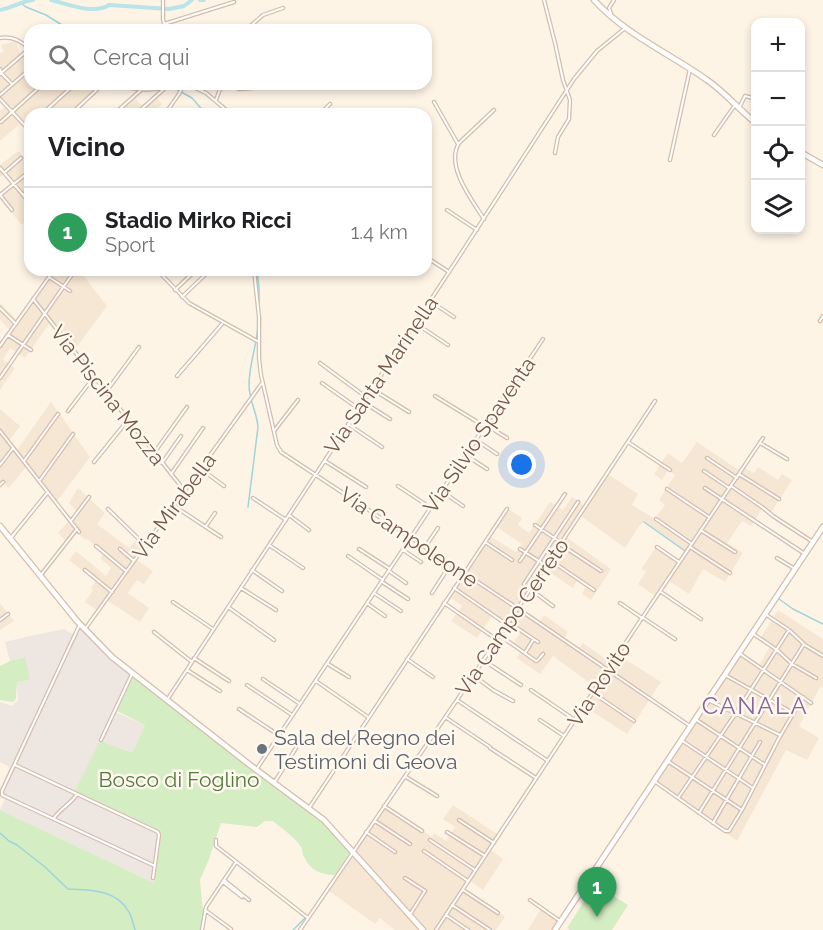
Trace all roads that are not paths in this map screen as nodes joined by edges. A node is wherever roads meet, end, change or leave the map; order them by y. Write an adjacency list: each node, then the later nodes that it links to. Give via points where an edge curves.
1 (163, 0): 8 (street)
2 (544, 0): 26 (street)
3 (594, 0): 7 (main road)
4 (614, 0): 7 (street)
5 (234, 2): 8 (street)
6 (283, 8): 9 (street, via 263,15)
7 (609, 15): 10 (main road)
8 (164, 24)
9 (253, 24)
10 (624, 28): 14 (main road); 26 (street, Via Santa Marinella, via 595,54)
11 (0, 38): 12 (street, via 16,39)
12 (24, 45)
13 (24, 54): 15 (street)
14 (690, 69): 32 (main road, via 716,86); 50 (street)
15 (0, 72): 17 (street)
16 (24, 74): 17 (street)
17 (12, 84): 27 (street)
18 (36, 90): 41 (street)
19 (68, 90): 33 (street)
20 (97, 90): 34 (street)
21 (140, 90): 35 (street)
22 (163, 90): 36 (street)
23 (182, 90): 37 (street)
24 (202, 90): 29 (street)
25 (220, 90): 29 (street)
26 (567, 90): 47 (street, via 568,120 558,137); 60 (street, Via Santa Marinella)
27 (0, 97): 41 (street)
28 (751, 98): 32 (street, via 745,96)
29 (216, 100): 38 (street)
30 (434, 102): 46 (street)
31 (330, 104): 39 (street)
32 (737, 107): 42 (main road); 45 (street)
33 (49, 108)
34 (77, 108)
35 (120, 108)
36 (143, 108)
37 (169, 108)
38 (225, 108)
39 (326, 108)
40 (494, 110): 46 (street)
41 (12, 112): 43 (street); 44 (street)
42 (751, 119)
43 (1, 122)
44 (24, 125)
45 (714, 135)
46 (458, 144): 60 (street, via 458,175)
47 (555, 153)
48 (805, 154): 51 (main road)
49 (21, 158): 53 (street)
50 (670, 160)
51 (823, 165)
52 (0, 168): 53 (street)
53 (4, 173): 55 (street)
54 (24, 176): 55 (street)
55 (14, 184): 56 (street); 57 (street)
56 (0, 195): 58 (street)
57 (23, 195)
58 (12, 210)
59 (447, 210): 61 (street)
60 (484, 219): 61 (street, Via Santa Marinella)
61 (477, 230): 63 (street, Via Santa Marinella)
62 (432, 261): 63 (street)
63 (449, 272): 75 (street, Via Santa Marinella)
64 (71, 276): 70 (street)
65 (162, 276): 71 (street)
66 (190, 276): 71 (street)
67 (204, 276): 73 (street)
68 (255, 276): 86 (street, Via Campoleone)
69 (49, 277): 70 (street); 74 (street)
70 (63, 287): 72 (street); 77 (street)
71 (175, 290): 73 (street)
72 (70, 291)
73 (182, 297): 81 (street)
74 (33, 299): 77 (street, Via Piscina Mozza); 83 (street)
75 (430, 301): 79 (street); 82 (street, Via Santa Marinella)
76 (0, 308): 83 (street)
77 (44, 314): 87 (street); 96 (street, Via Piscina Mozza)
78 (823, 316): 80 (street)
79 (454, 317)
80 (820, 321)
81 (223, 323): 86 (street); 95 (street)
82 (415, 323): 88 (street); 100 (street, Via Santa Marinella)
83 (16, 324): 84 (street)
84 (8, 334): 87 (street); 89 (street)
85 (543, 339): 115 (street, Via Silvio Spaventa)
86 (257, 341): 98 (street, Via Campoleone)
87 (23, 345): 91 (street); 94 (street)
88 (447, 345)
89 (0, 346)
90 (139, 347): 101 (street)
91 (31, 350)
92 (320, 363): 103 (street)
93 (0, 370): 94 (street)
94 (4, 372): 97 (street)
95 (177, 376)
96 (94, 377): 101 (street, Via Piscina Mozza); 109 (street)
97 (0, 378)
98 (262, 383): 118 (street, Via Campoleone); 138 (street, Via Mirabella)
99 (322, 383): 108 (street)
100 (372, 388): 103 (street, Via Santa Marinella); 110 (street)
101 (106, 392): 113 (street, Via Piscina Mozza)
102 (435, 396): 115 (street)
103 (366, 397): 106 (street, Via Santa Marinella)
104 (298, 400): 118 (street)
105 (656, 401): 124 (street, Via Campo Cerreto)
106 (363, 402): 108 (street, Via Santa Marinella); 112 (street)
107 (187, 407): 128 (street)
108 (359, 408): 114 (street, Via Santa Marinella)
109 (68, 411)
110 (409, 412)
111 (58, 414): 134 (street)
112 (390, 419)
113 (128, 420): 128 (street, Via Piscina Mozza); 135 (street)
114 (348, 424): 126 (street); 133 (street, Via Santa Marinella)
115 (485, 425): 121 (street); 123 (street, Via Silvio Spaventa)
116 (203, 428): 142 (street)
117 (0, 430): 127 (street)
118 (274, 431): 144 (street, Via Campoleone, via 280,452)
119 (73, 434): 146 (street)
120 (181, 436): 136 (street)
121 (507, 438)
122 (763, 438): 125 (street, Via Rovito)
123 (476, 440): 129 (street); 130 (street, Via Silvio Spaventa)
124 (628, 442): 140 (street); 189 (street, Via Campo Cerreto)
125 (760, 442): 132 (street); 143 (street, Via Rovito)
126 (382, 447)
127 (14, 448): 134 (street); 137 (street)
128 (154, 453): 136 (street, Via Piscina Mozza)
129 (497, 454)
130 (466, 455): 139 (street); 156 (street, Via Silvio Spaventa)
131 (707, 458): 145 (street)
132 (786, 459)
133 (324, 460): 144 (street, Via Santa Marinella); 151 (street)
134 (24, 461): 146 (street)
135 (94, 462)
136 (162, 463): 142 (street, Via Piscina Mozza)
137 (0, 465)
138 (201, 469): 149 (street); 155 (street, Via Mirabella)
139 (487, 469)
140 (670, 470)
141 (704, 471): 152 (street)
142 (171, 474): 155 (street, Via Piscina Mozza)
143 (739, 474): 145 (street, Via Rovito); 162 (street)
144 (315, 475): 170 (street, Via Santa Marinella); 184 (street, Via Campoleone)
145 (737, 478): 152 (street, Via Rovito)
146 (39, 481): 157 (street)
147 (3, 482): 148 (street)
148 (0, 485)
149 (224, 486)
150 (398, 486): 166 (street)
151 (366, 487)
152 (730, 487): 161 (street, Via Rovito); 188 (street)
153 (705, 488): 161 (street)
154 (667, 489): 171 (street)
155 (184, 491): 164 (street, Via Mirabella)
156 (442, 491): 165 (street); 166 (street, Via Silvio Spaventa)
157 (48, 492): 174 (street); 186 (street)
158 (565, 494): 180 (street)
159 (89, 497): 174 (street)
160 (254, 498): 173 (street)
161 (723, 499): 171 (street, Via Rovito); 202 (street)
162 (779, 499)
163 (578, 502): 185 (street)
164 (174, 506): 177 (street); 190 (street, Via Mirabella)
165 (463, 506)
166 (431, 508): 184 (street, Via Silvio Spaventa)
167 (108, 509): 190 (street)
168 (507, 509): 187 (street)
169 (215, 513): 177 (street)
170 (289, 515): 173 (street, Via Santa Marinella); 181 (street)
171 (710, 517): 182 (street, Via Rovito)
172 (656, 519): 193 (street)
173 (286, 520): 191 (street, Via Santa Marinella)
174 (71, 521): 223 (street, via 78,530)
175 (535, 525): 180 (street)
176 (0, 526): 186 (main road)
177 (206, 526): 183 (street)
178 (823, 527): 188 (main road)
179 (438, 528): 194 (street)
180 (541, 529): 185 (street); 200 (street)
181 (309, 530)
182 (701, 531): 193 (street, Via Rovito); 201 (street)
183 (221, 537)
184 (411, 538): 194 (street, Via Campoleone); 199 (street, Via Silvio Spaventa)
185 (554, 538): 189 (street); 209 (street)
186 (10, 539): 223 (main road)
187 (485, 542): 205 (street); 222 (street)
188 (813, 542): 202 (main road)
189 (561, 543): 206 (street, Via Campo Cerreto); 219 (street)
190 (146, 545): 207 (street, Via Mirabella)
191 (269, 545): 214 (street); 216 (street, Via Santa Marinella)
192 (96, 546): 220 (street)
193 (691, 546): 211 (street, Via Rovito); 221 (street)
194 (425, 547): 212 (street, Via Campoleone)
195 (657, 547): 211 (street)
196 (120, 549): 207 (street)
197 (359, 549): 217 (street)
198 (520, 549): 200 (street)
199 (403, 550): 210 (street); 217 (street, Via Silvio Spaventa)
200 (526, 552): 208 (street); 209 (street)
201 (735, 552)
202 (805, 554): 218 (main road)
203 (348, 556): 224 (street)
204 (777, 558): 218 (street)
205 (512, 560)
206 (550, 560): 213 (street, Via Campo Cerreto); 230 (street)
207 (134, 561): 220 (street, Via Mirabella)
208 (520, 561)
209 (539, 561): 213 (street); 226 (street)
210 (421, 562)
211 (680, 562): 232 (street, Via Rovito)
212 (450, 564): 222 (street, Via Campoleone); 235 (street)
213 (546, 566): 229 (street, Via Campo Cerreto)
214 (303, 568)
215 (85, 570): 233 (street)
216 (252, 570): 227 (street, Via Santa Marinella); 231 (street)
217 (389, 570): 224 (street, Via Silvio Spaventa); 225 (street)
218 (795, 570): 247 (main road)
219 (601, 571)
220 (126, 572): 233 (street, Via Mirabella)
221 (730, 573)
222 (464, 574): 228 (street); 243 (street, Via Campoleone)
223 (40, 576): 253 (main road)
224 (382, 581): 234 (street, Via Silvio Spaventa); 236 (street)
225 (406, 583)
226 (524, 584)
227 (241, 588): 242 (street, Via Santa Marinella); 244 (street)
228 (454, 588): 238 (street); 252 (street)
229 (530, 589): 241 (street); 243 (street, Via Campo Cerreto)
230 (594, 590)
231 (282, 591)
232 (660, 591): 249 (street, Via Rovito); 250 (street)
233 (112, 592): 254 (street, Via Mirabella)
234 (375, 593): 240 (street, Via Silvio Spaventa); 245 (street)
235 (432, 593)
236 (408, 599)
237 (173, 602): 255 (street)
238 (444, 603): 259 (street); 270 (street)
239 (620, 603): 249 (street)
240 (367, 604): 248 (street); 273 (street, Via Silvio Spaventa)
241 (554, 606)
242 (228, 608): 255 (street, Via Santa Marinella); 262 (street)
243 (517, 608): 252 (street, Via Campo Cerreto); 276 (street, Via Campoleone)
244 (276, 610)
245 (401, 610)
246 (8, 614): 251 (street)
247 (765, 614): 256 (street); 258 (main road)
248 (385, 616)
249 (642, 618): 261 (street); 276 (street, Via Rovito)
250 (701, 619)
251 (0, 620)
252 (507, 623): 259 (street, Via Campo Cerreto); 260 (street)
253 (80, 624): 254 (main road); 327 (street)
254 (85, 629): 278 (main road)
255 (214, 629): 272 (street, Via Santa Marinella)
256 (789, 630): 264 (street); 265 (street)
257 (154, 632): 272 (street)
258 (752, 633): 265 (street); 267 (main road)
259 (498, 637): 266 (street); 271 (street, Via Campo Cerreto)
260 (533, 639): 263 (street); 266 (street)
261 (675, 639)
262 (274, 640)
263 (538, 642)
264 (804, 644): 269 (street); 274 (street)
265 (777, 650): 274 (street); 277 (street)
266 (525, 653): 268 (street, via 536,661)
267 (739, 653): 277 (street); 280 (main road)
268 (543, 654)
269 (823, 656)
270 (407, 659): 282 (street); 306 (street)
271 (483, 659): 279 (street, Via Campo Cerreto); 289 (street)
272 (193, 660): 275 (street, Via Santa Marinella); 285 (street)
273 (328, 663): 281 (street); 286 (street, Via Silvio Spaventa)
274 (792, 664): 283 (street); 287 (street)
275 (187, 669): 292 (street); 295 (street, Via Santa Marinella)
276 (608, 670): 293 (street, Via Rovito); 313 (street, Via Campoleone)
277 (764, 671): 287 (street); 291 (street)
278 (132, 674): 295 (main road); 318 (street)
279 (473, 675): 296 (street, Via Campo Cerreto); 299 (street)
280 (725, 675): 291 (street); 297 (main road)
281 (349, 677)
282 (433, 677)
283 (816, 678)
284 (263, 679): 301 (street)
285 (229, 681)
286 (316, 681): 301 (street, Via Silvio Spaventa); 306 (street)
287 (781, 682): 294 (street); 298 (street)
288 (247, 685): 305 (street)
289 (521, 685)
290 (531, 690): 310 (street)
291 (752, 690): 298 (street); 303 (street)
292 (220, 691)
293 (593, 693): 310 (street, Via Rovito); 311 (street)
294 (803, 697): 300 (street); 304 (street)
295 (167, 700): 330 (main road)
296 (457, 700): 307 (street, Via Campo Cerreto); 326 (street)
297 (708, 700): 303 (street); 308 (main road)
298 (770, 700): 304 (street); 312 (street)
299 (513, 701)
300 (812, 703)
301 (300, 704): 305 (street, Via Silvio Spaventa)
302 (239, 709): 315 (street)
303 (736, 713): 312 (street); 317 (street)
304 (793, 714): 314 (street)
305 (293, 715): 315 (street, Via Silvio Spaventa)
306 (368, 717): 344 (street)
307 (445, 717): 331 (street, Via Campo Cerreto); 333 (street)
308 (695, 719): 313 (main road); 317 (street)
309 (540, 720): 316 (street)
310 (574, 720): 316 (street, Via Rovito)
311 (634, 721)
312 (756, 722): 314 (street); 322 (street)
313 (690, 726): 319 (main road)
314 (780, 735): 328 (street)
315 (279, 736): 330 (street, Via Silvio Spaventa)
316 (564, 736): 326 (street, Via Rovito)
317 (720, 736): 322 (street); 324 (street)
318 (101, 740)
319 (681, 740): 324 (street); 325 (main road)
320 (760, 742): 323 (street)
321 (296, 748): 336 (street)
322 (739, 748): 323 (street); 329 (street)
323 (751, 756): 328 (street); 334 (street)
324 (707, 757): 329 (street); 332 (street)
325 (668, 760): 332 (street); 335 (main road)
326 (548, 761): 333 (street, Via Rovito)
327 (14, 765): 339 (street); 347 (street, via 2,794)
328 (765, 765): 337 (street)
329 (726, 769): 334 (street); 338 (street)
330 (256, 770): 336 (main road)
331 (405, 776): 340 (street); 343 (street, Via Campo Cerreto)
332 (693, 777): 338 (street); 341 (street)
333 (536, 778): 356 (street, Via Rovito)
334 (740, 778): 337 (street); 342 (street)
335 (654, 781): 341 (street); 379 (main road)
336 (274, 783): 344 (main road)
337 (753, 788): 345 (street)
338 (713, 790): 342 (street); 346 (street)
339 (76, 794): 347 (street); 363 (street, via 159,833)
340 (436, 796)
341 (678, 798): 346 (street)
342 (727, 800): 345 (street); 350 (street)
343 (384, 806): 348 (street, Via Campo Cerreto); 351 (street)
344 (309, 808): 359 (main road)
345 (742, 810): 350 (street, via 729,831)
346 (699, 813): 350 (street)
347 (53, 819): 363 (street)
348 (375, 820): 352 (street, Via Campo Cerreto); 357 (street)
349 (459, 820): 356 (street)
350 (714, 823)
351 (422, 831)
352 (366, 832): 359 (street, Via Campo Cerreto); 360 (street)
353 (447, 832): 361 (street)
354 (216, 840): 362 (street, via 216,846)
355 (430, 840): 364 (street)
356 (494, 843): 361 (street, Via Rovito)
357 (410, 844)
358 (424, 851): 368 (street)
359 (353, 852): 376 (main road); 378 (street, Via Campo Cerreto)
360 (395, 852)
361 (485, 856): 364 (street, Via Rovito)
362 (236, 862): 367 (street); 378 (street)
363 (155, 866): 365 (street)
364 (475, 870): 368 (street, Via Rovito)
365 (153, 878)
366 (405, 878): 376 (street, via 425,892)
367 (224, 881): 370 (street); 371 (street); 374 (street)
368 (468, 881): 369 (street, Via Rovito)
369 (463, 890): 373 (street, Via Rovito); 375 (street)
370 (242, 897)
371 (249, 900)
372 (530, 900): 379 (street)
373 (452, 905): 377 (street, Via Rovito); 387 (street)
374 (205, 910): 381 (street); 382 (street)
375 (498, 913)
376 (409, 915): 384 (main road)
377 (446, 915): 385 (street, Via Rovito); 386 (street)
378 (307, 917): 380 (street, Via Campo Cerreto)
379 (560, 922): 388 (main road)
380 (301, 928): 383 (street)
381 (231, 929)
382 (202, 930)
383 (306, 930)
384 (423, 930)
385 (436, 930)
386 (468, 930)
387 (490, 930)
388 (555, 930)

